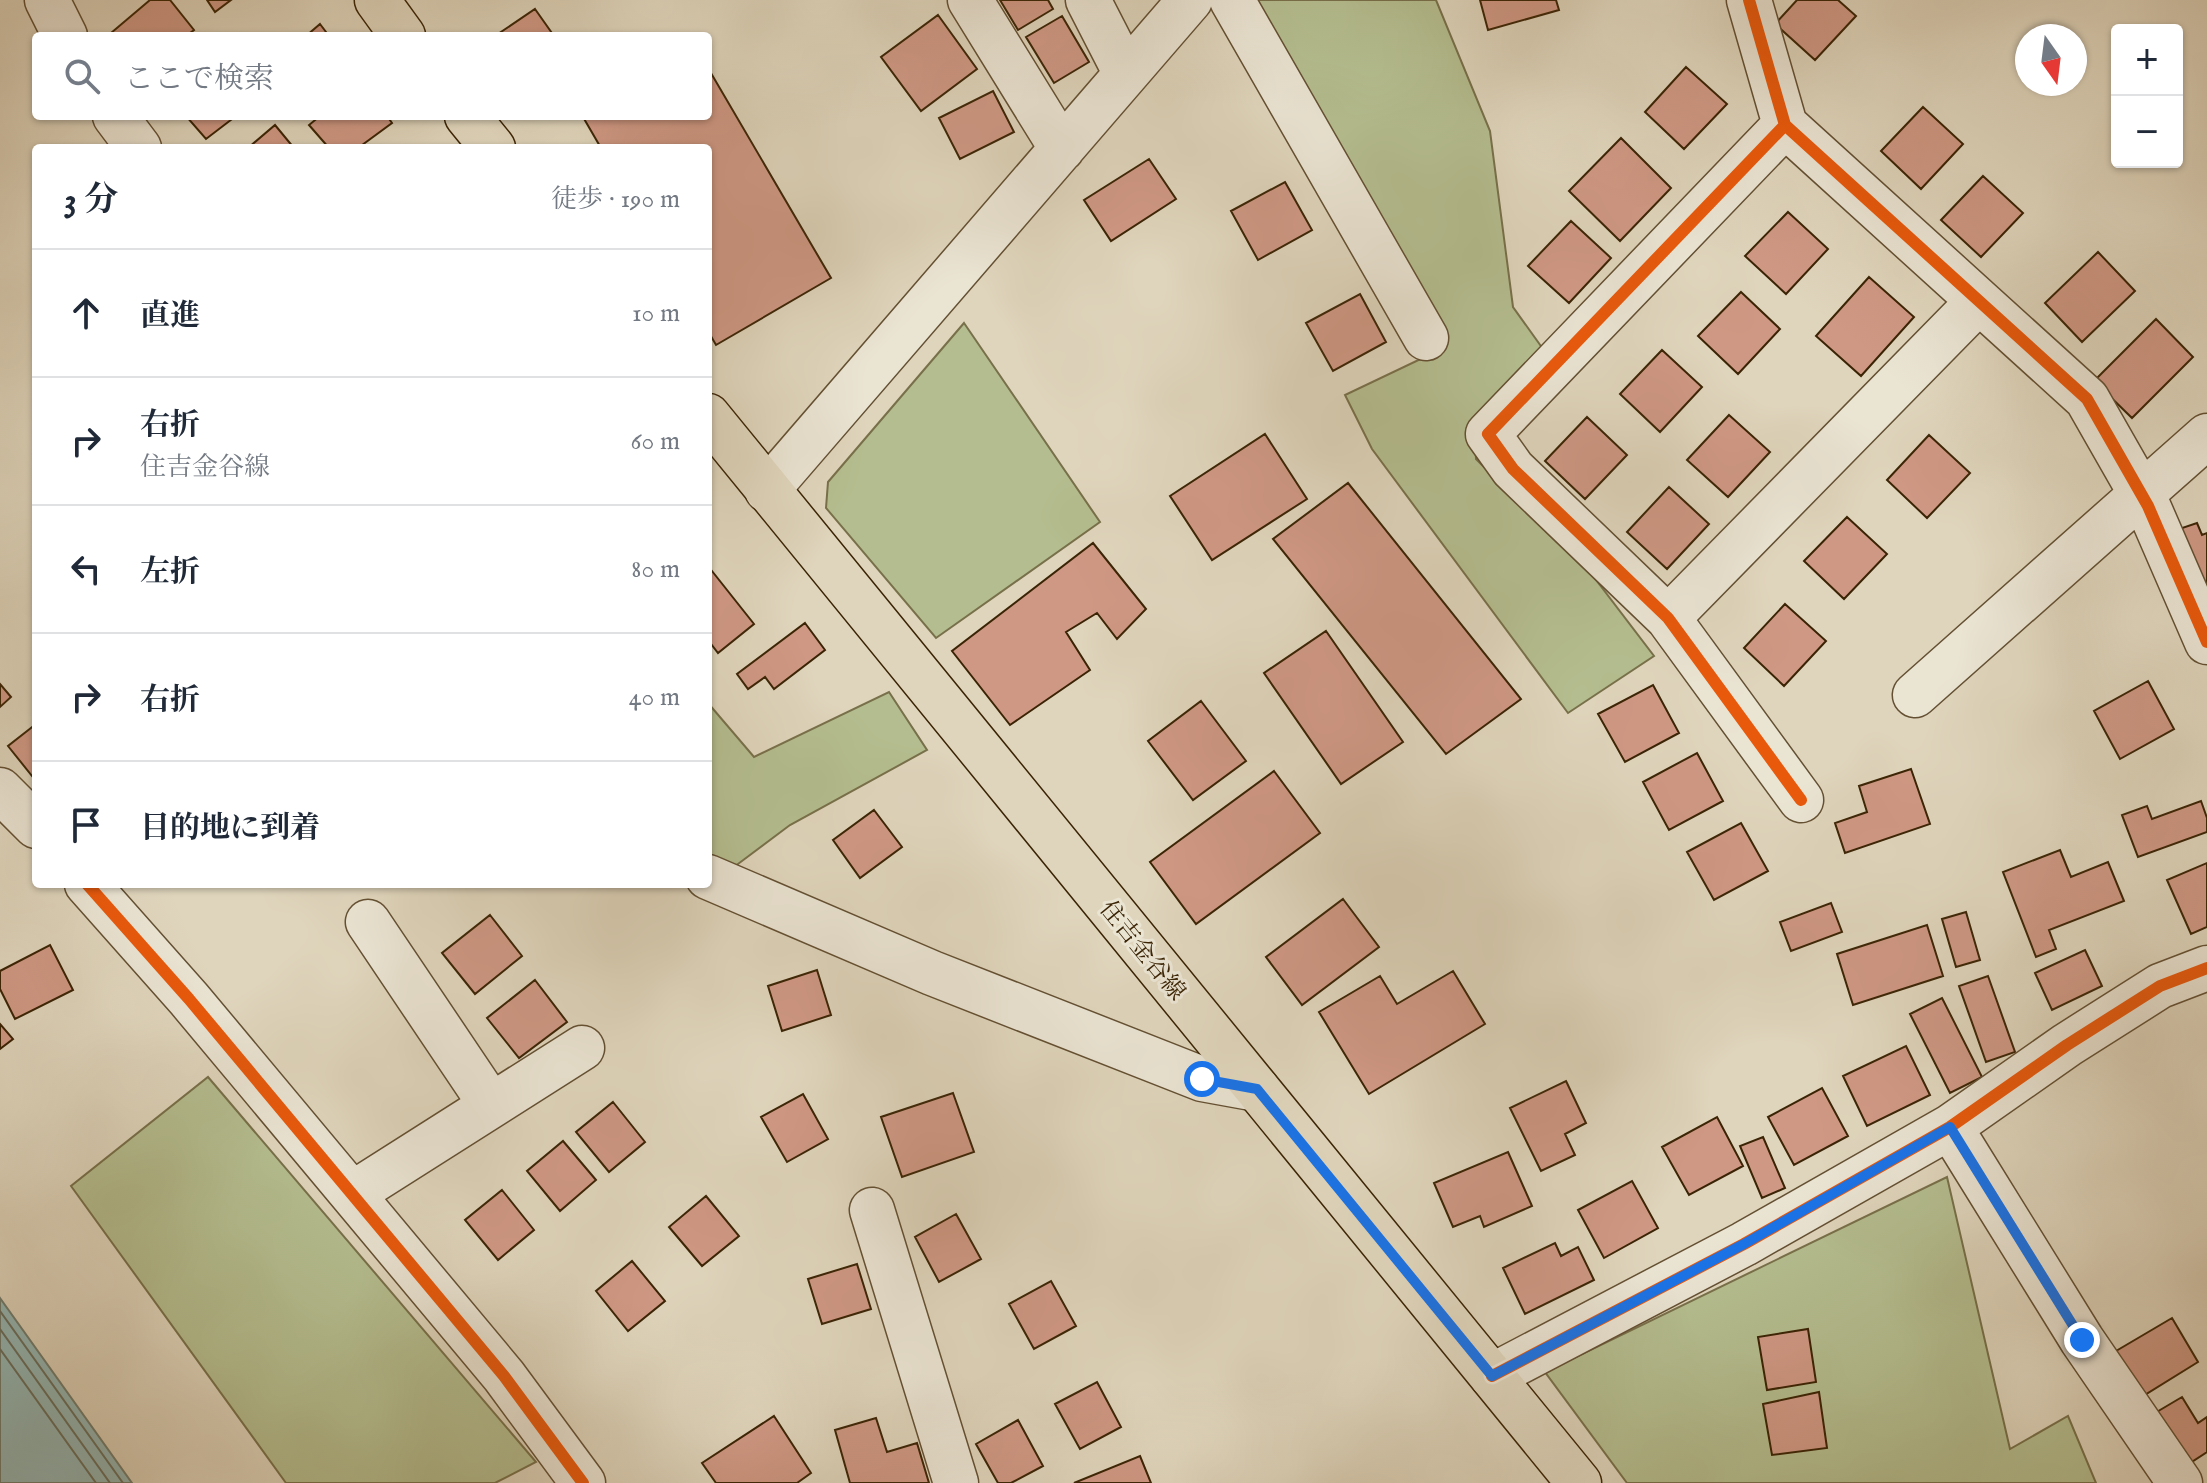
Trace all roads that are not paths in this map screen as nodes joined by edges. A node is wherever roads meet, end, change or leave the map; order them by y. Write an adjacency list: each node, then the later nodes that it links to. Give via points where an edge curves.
1 (47, 0): 8 (street)
2 (377, 0): 9 (main road)
3 (970, 0): 16 (street)
4 (1088, 0): 10 (street)
5 (1190, 0): 10 (street)
6 (1232, 0): 18 (street)
7 (1749, 0): 13 (street)
8 (63, 32)
9 (400, 32)
10 (1126, 74): 16 (street)
11 (118, 120): 14 (street)
12 (470, 120): 15 (main road)
13 (1785, 125): 17 (street); 23 (street, via 1488,434 1513,469)
14 (136, 144)
15 (490, 144)
16 (1062, 149): 21 (street)
17 (1979, 301): 22 (street, via 2087,399); 23 (street)
18 (1426, 338)
19 (712, 421): 21 (main road, 住吉金谷線)
20 (2207, 436): 22 (street)
21 (767, 490): 34 (main road, 住吉金谷線)
22 (2142, 495): 24 (street); 25 (street)
23 (1668, 618): 27 (street)
24 (2207, 642)
25 (1915, 695)
26 (0, 790): 28 (street)
27 (1801, 800)
28 (32, 822)
29 (712, 879): 34 (street, via 932,973 1202,1079)
30 (91, 888): 37 (street)
31 (368, 922): 35 (street)
32 (2207, 968): 36 (street, via 2160,986)
33 (582, 1048): 35 (street)
34 (1257, 1089): 39 (main road, 住吉金谷線)
35 (491, 1105): 37 (street)
36 (1950, 1127): 39 (street, via 1744,1244); 43 (street, via 2082,1340)
37 (352, 1194): 40 (street, via 504,1376)
38 (872, 1210): 41 (street)
39 (1492, 1376): 42 (main road, 住吉金谷線)
40 (583, 1483)
41 (956, 1483)
42 (1579, 1483)
43 (2180, 1483)

